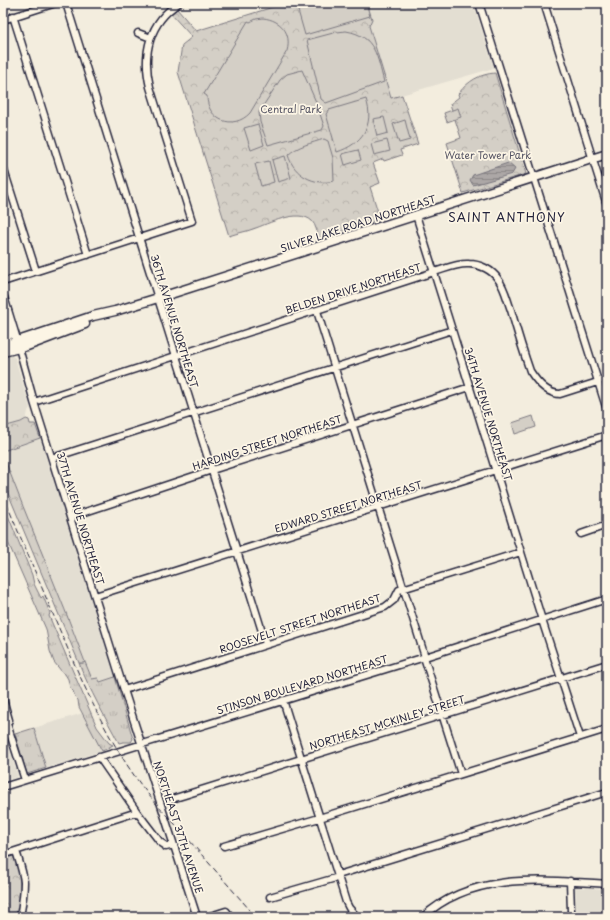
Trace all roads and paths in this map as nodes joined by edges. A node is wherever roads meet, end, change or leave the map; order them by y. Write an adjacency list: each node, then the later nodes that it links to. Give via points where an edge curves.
1 (56, 3): 8 (street)
2 (66, 3): 18 (street, 36TH AVENUE NORTHEAST)
3 (168, 3): 7 (street)
4 (179, 3): 7 (street)
5 (479, 3): 15 (street)
6 (544, 3): 13 (street)
7 (172, 9): 11 (street, via 161,20)
8 (13, 16): 9 (street); 19 (street)
9 (3, 20)
10 (138, 33): 11 (street)
11 (151, 38): 18 (street, via 146,64 148,76 192,221)
12 (607, 154): 13 (main road, SILVER LAKE ROAD NORTHEAST)
13 (593, 158): 15 (main road, SILVER LAKE ROAD NORTHEAST); 16 (street)
14 (3, 167): 20 (street)
15 (534, 176): 17 (main road, SILVER LAKE ROAD NORTHEAST); 35 (street)
16 (607, 205)
17 (416, 215): 21 (street, 34TH AVENUE NORTHEAST); 24 (main road, SILVER LAKE ROAD NORTHEAST)
18 (139, 238): 19 (street); 24 (street, 36TH AVENUE NORTHEAST)
19 (88, 255): 20 (street)
20 (36, 271): 22 (street)
21 (434, 272): 25 (street, BELDEN DRIVE NORTHEAST); 27 (street, 34TH AVENUE NORTHEAST); 35 (street, BELDEN DRIVE NORTHEAST, via 470,264 486,268 498,278 505,292 530,371 550,392 560,394)
22 (3, 282)
23 (3, 297): 26 (main road, 37TH AVENUE NORTHEAST)
24 (158, 298): 29 (main road, SILVER LAKE ROAD NORTHEAST, via 93,316); 32 (street, 36TH AVENUE NORTHEAST)
25 (317, 311): 32 (street, BELDEN DRIVE NORTHEAST); 33 (street)
26 (11, 322): 28 (main road); 29 (main road, 37TH AVENUE NORTHEAST)
27 (452, 330): 33 (street); 36 (street, 34TH AVENUE NORTHEAST)
28 (3, 342)
29 (18, 344): 30 (main road, SILVER LAKE ROAD NORTHEAST); 31 (main road); 37 (street, 37TH AVENUE NORTHEAST)
30 (3, 346)
31 (3, 352)
32 (176, 356): 37 (street, BELDEN DRIVE NORTHEAST); 39 (street, 36TH AVENUE NORTHEAST)
33 (335, 368): 39 (street); 40 (street)
34 (607, 380): 35 (street, BELDEN DRIVE NORTHEAST)
35 (598, 382): 38 (street)
36 (470, 388): 40 (street, HARDING STREET NORTHEAST); 44 (street, 34TH AVENUE NORTHEAST)
37 (34, 402): 42 (street, 37TH AVENUE NORTHEAST)
38 (607, 410)
39 (194, 413): 42 (street); 43 (street, 36TH AVENUE NORTHEAST)
40 (353, 425): 43 (street, HARDING STREET NORTHEAST); 45 (street)
41 (607, 435): 44 (street, EDWARD STREET NORTHEAST)
42 (52, 458): 46 (street, 37TH AVENUE NORTHEAST)
43 (212, 470): 46 (street, HARDING STREET NORTHEAST); 49 (street, 36TH AVENUE NORTHEAST)
44 (496, 470): 45 (street, EDWARD STREET NORTHEAST); 50 (street, 34TH AVENUE NORTHEAST)
45 (379, 507): 49 (street, EDWARD STREET NORTHEAST); 51 (street)
46 (70, 517): 52 (street, 37TH AVENUE NORTHEAST)
47 (607, 525): 48 (street)
48 (581, 534)
49 (237, 551): 52 (street, EDWARD STREET NORTHEAST); 55 (street, 36TH AVENUE NORTHEAST)
50 (521, 552): 51 (street); 54 (street, 34TH AVENUE NORTHEAST)
51 (404, 588): 55 (street, ROOSEVELT STREET NORTHEAST, via 399,590 394,600 385,607); 56 (street)
52 (95, 596): 59 (street, 37TH AVENUE NORTHEAST)
53 (607, 599): 54 (street, STINSON BOULEVARD NORTHEAST)
54 (542, 620): 56 (street, STINSON BOULEVARD NORTHEAST); 58 (street, 34TH AVENUE NORTHEAST)
55 (266, 644): 59 (street, ROOSEVELT STREET NORTHEAST)
56 (425, 657): 61 (street, STINSON BOULEVARD NORTHEAST); 62 (street)
57 (607, 664): 58 (street, NORTHEAST MCKINLEY STREET)
58 (561, 678): 62 (street, NORTHEAST MCKINLEY STREET); 65 (street, 34TH AVENUE NORTHEAST)
59 (124, 690): 66 (street, 37TH AVENUE NORTHEAST)
60 (3, 699): 63 (street, via 9,720)
61 (283, 700): 66 (street, STINSON BOULEVARD NORTHEAST); 68 (street)
62 (442, 715): 68 (street, NORTHEAST MCKINLEY STREET); 69 (street)
63 (5, 722): 70 (street)
64 (607, 729): 65 (street)
65 (580, 737): 69 (street)
66 (142, 744): 67 (street, STINSON BOULEVARD NORTHEAST); 76 (street, NORTHEAST 37TH AVENUE)
67 (99, 757): 70 (street, STINSON BOULEVARD NORTHEAST); 74 (street)
68 (301, 759): 73 (street, NORTHEAST MCKINLEY STREET); 75 (street)
69 (461, 774): 75 (street)
70 (25, 780): 71 (street, STINSON BOULEVARD NORTHEAST)
71 (3, 787)
72 (607, 792): 80 (street)
73 (172, 799)
74 (137, 812): 76 (street, via 160,842 166,847); 78 (street)
75 (320, 818): 77 (street); 80 (street)
76 (174, 845): 85 (street, NORTHEAST 37TH AVENUE)
77 (224, 846)
78 (16, 851): 79 (street); 84 (street, via 24,882)
79 (3, 855)
80 (338, 876): 83 (street); 88 (street, via 346,902)
81 (570, 881): 82 (street); 89 (street, via 514,881 482,886 450,897); 90 (street)
82 (607, 884)
83 (270, 897)
84 (20, 917)
85 (197, 917)
86 (207, 917): 87 (street, via 226,911)
87 (231, 917)
88 (357, 917)
89 (423, 917)
90 (572, 917)

